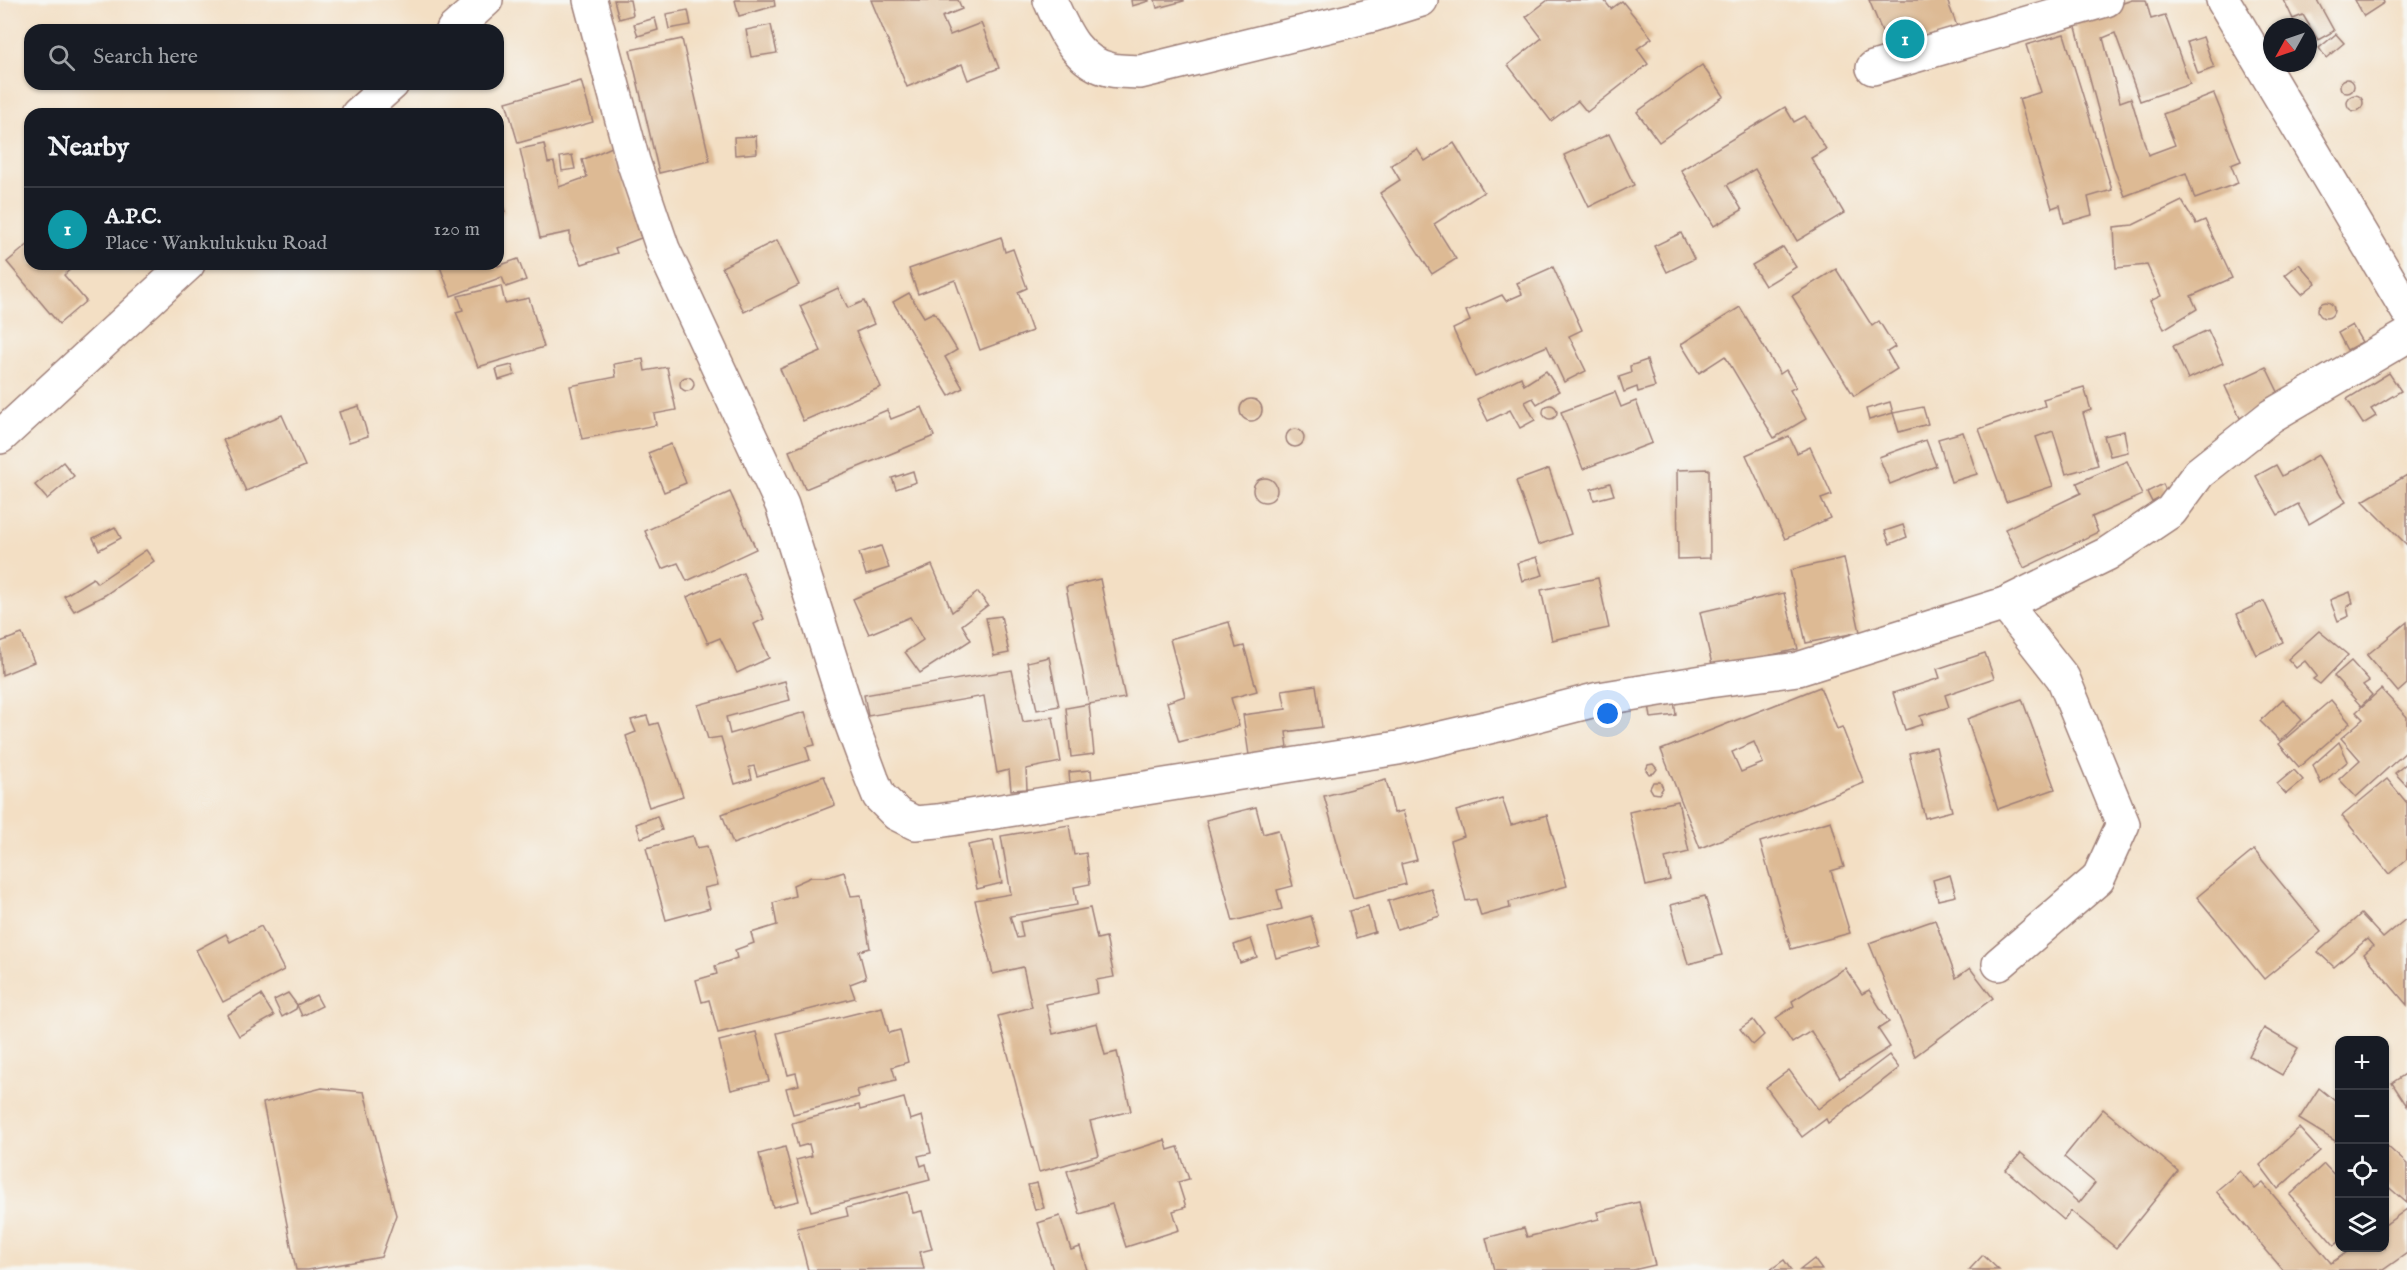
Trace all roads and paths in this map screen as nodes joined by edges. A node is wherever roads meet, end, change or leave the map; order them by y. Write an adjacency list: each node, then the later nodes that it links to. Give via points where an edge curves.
1 (486, 0): 7 (street)
2 (590, 0): 15 (street, via 633,161 663,249 782,505 872,779 879,796 897,814 915,823 1398,748 1599,699 1798,669)
3 (1050, 0): 4 (street, via 1068,40 1087,60 1110,70 1140,72)
4 (1421, 0)
5 (2106, 0): 8 (street)
6 (2223, 0): 12 (street)
7 (460, 24)
8 (1873, 68)
9 (385, 90): 10 (street)
10 (365, 108)
11 (181, 270): 14 (street)
12 (2407, 310)
13 (2407, 336): 15 (street, via 2271,416 2199,473 2162,518 2107,554)
14 (0, 436)
15 (2005, 604): 16 (street, via 2063,678 2123,824 2098,879)
16 (1999, 964)

